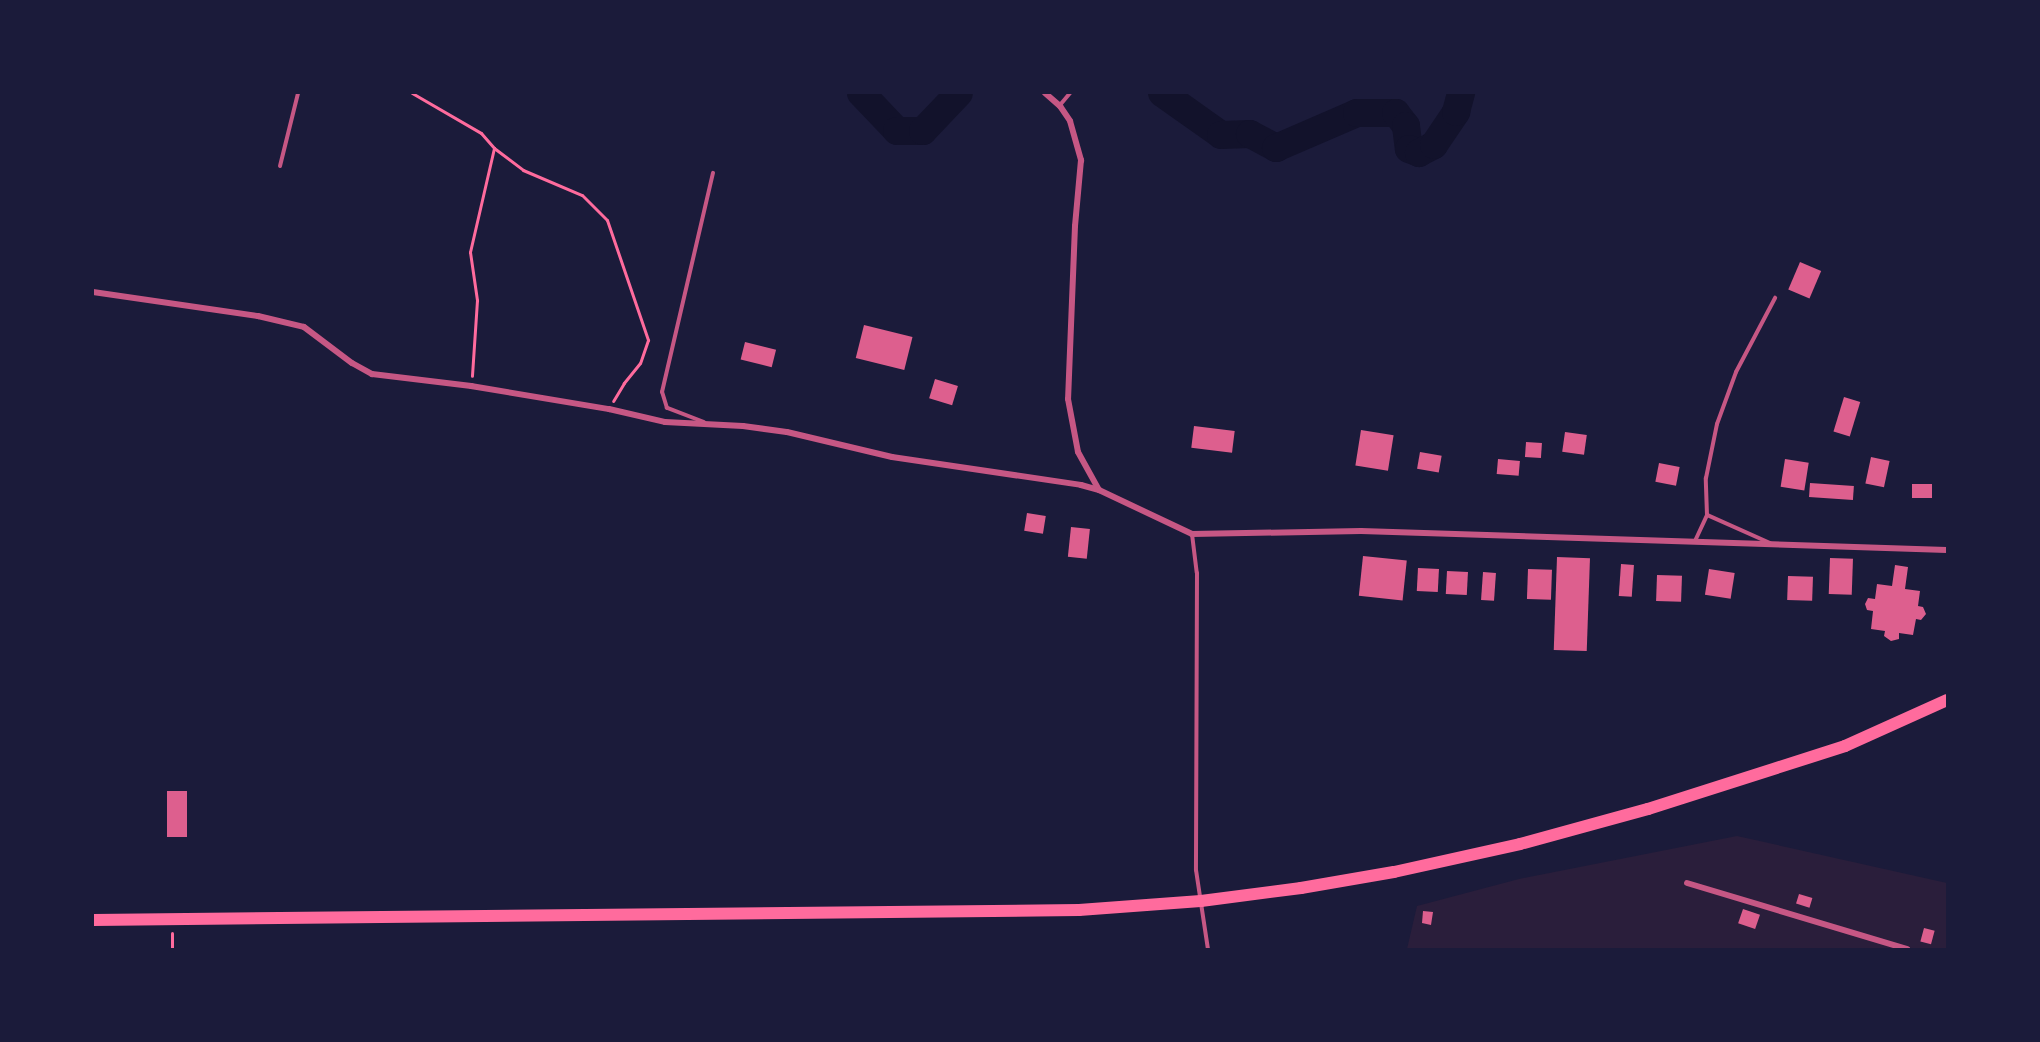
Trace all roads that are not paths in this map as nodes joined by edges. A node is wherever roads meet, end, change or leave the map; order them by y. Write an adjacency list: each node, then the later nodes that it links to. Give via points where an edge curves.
1 (298, 93): 5 (lane)
2 (1045, 93): 4 (street)
3 (1070, 93): 4 (lane)
4 (1060, 106): 10 (street, via 1070,121 1081,160 1068,399 1078,452)
5 (280, 166)
6 (713, 173): 9 (lane, via 662,392 667,408)
7 (93, 292): 9 (street, via 258,316 304,327 372,374 471,386 665,422)
8 (1775, 298): 11 (lane, via 1736,372 1717,424 1706,478)
9 (710, 424): 10 (street, via 787,432 892,457)
10 (1099, 490): 12 (street)
11 (1707, 515): 13 (lane); 14 (lane)
12 (1192, 534): 13 (street, via 1361,531); 18 (lane, via 1197,573 1196,870)
13 (1694, 543): 14 (street)
14 (1771, 543): 15 (street)
15 (1947, 550)
16 (1947, 700): 18 (highway, via 1845,746 1648,809 1541,838 1394,872)
17 (1687, 883): 21 (street)
18 (1201, 901): 19 (highway, via 1079,910); 20 (lane)
19 (93, 920)
20 (1208, 949)
21 (1907, 949)

